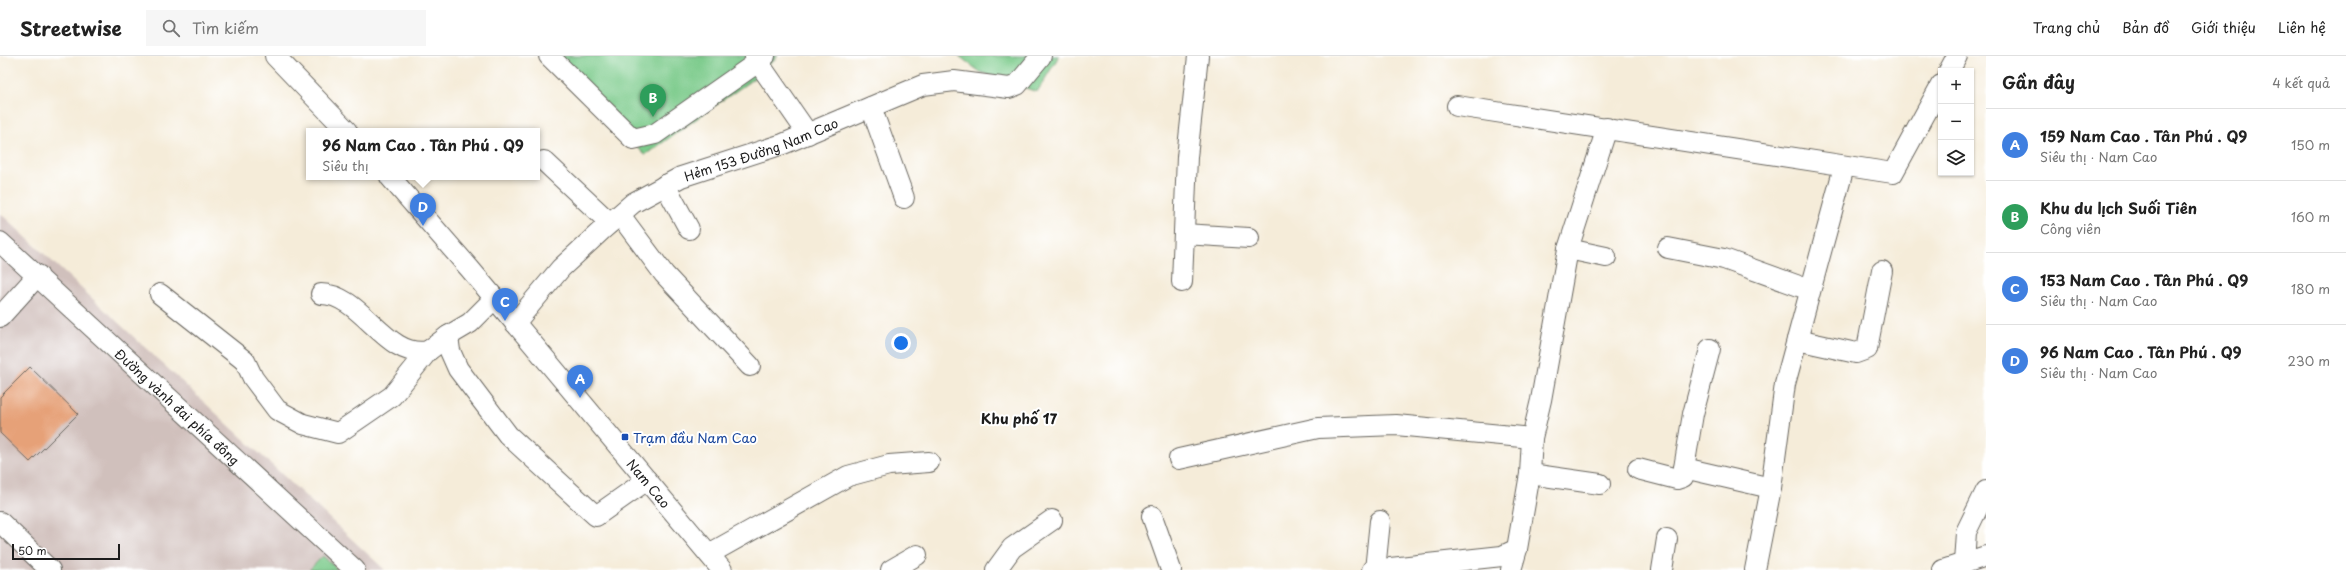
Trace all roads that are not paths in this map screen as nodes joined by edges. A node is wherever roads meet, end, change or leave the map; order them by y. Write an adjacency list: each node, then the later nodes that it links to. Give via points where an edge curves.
1 (275, 56): 11 (street)
2 (549, 56): 6 (street, via 633,139 655,134)
3 (1041, 56): 9 (street, Hẻm 153 Đường Nam Cao, via 1017,85 1009,88 954,81 923,85)
4 (1198, 56): 21 (street, via 1187,158)
5 (1957, 56): 7 (street)
6 (759, 58): 13 (street)
7 (1951, 68)
8 (1938, 90): 15 (street, via 1893,173)
9 (871, 106): 13 (street, Hẻm 153 Đường Nam Cao); 18 (street)
10 (1457, 106): 12 (street)
11 (345, 128)
12 (1607, 128): 15 (street); 25 (street)
13 (808, 134): 17 (street, Hẻm 153 Đường Nam Cao, via 681,177)
14 (544, 161): 19 (street)
15 (1844, 167): 30 (street)
16 (393, 180): 33 (street, Nam Cao)
17 (666, 185): 19 (street, Hẻm 153 Đường Nam Cao, via 633,203); 20 (street)
18 (904, 198)
19 (615, 219): 36 (street, Hẻm 153 Đường Nam Cao, via 561,268); 42 (street)
20 (688, 229)
21 (1184, 234): 22 (street); 29 (street)
22 (1249, 238)
23 (0, 242): 28 (street, Đường vành đai phía đông)
24 (1668, 248): 30 (street, via 1724,259)
25 (1568, 249): 26 (street); 43 (street)
26 (1606, 257)
27 (1882, 271): 39 (street, via 1867,349 1856,353)
28 (38, 275): 34 (street); 64 (street, Đường vành đai phía đông)
29 (1182, 282)
30 (1810, 290): 39 (street)
31 (160, 294): 41 (street, via 245,361 253,378 277,410 303,424 338,433 392,396)
32 (321, 294): 37 (street, via 340,297)
33 (495, 298): 36 (street, Nam Cao); 38 (street, via 470,323)
34 (0, 317)
35 (351, 322): 37 (street)
36 (515, 323): 49 (street, Nam Cao)
37 (374, 325): 41 (street, via 411,352)
38 (448, 336): 41 (street); 49 (street, via 450,351 458,369 508,435 596,516)
39 (1796, 340): 51 (street, via 1785,384)
40 (1710, 349): 46 (street, via 1693,414)
41 (428, 351)
42 (750, 366)
43 (1532, 438): 44 (street, via 1396,425 1318,428); 48 (street)
44 (1179, 459)
45 (929, 462): 59 (street, via 889,465 848,476)
46 (1684, 468): 47 (street, via 1683,477 1677,479); 51 (street)
47 (1638, 469)
48 (1530, 474): 50 (street); 58 (street)
49 (647, 480): 59 (street, Nam Cao)
50 (1600, 484)
51 (1771, 488): 72 (street)
52 (1986, 491): 62 (street, via 1966,532)
53 (1152, 516): 68 (street)
54 (1052, 520): 67 (street, via 1012,548)
55 (1380, 520): 69 (street)
56 (0, 522): 63 (street)
57 (1667, 539): 71 (street)
58 (1517, 549): 69 (street, via 1502,556); 70 (street)
59 (710, 554): 65 (street, Nam Cao)
60 (917, 555): 66 (street)
61 (1986, 556): 62 (street)
62 (1964, 563): 73 (street)
63 (50, 570)
64 (355, 570)
65 (722, 570)
66 (891, 570)
67 (996, 570)
68 (1171, 570)
69 (1373, 570)
70 (1511, 570)
71 (1662, 570)
72 (1755, 570)
73 (1943, 570)

